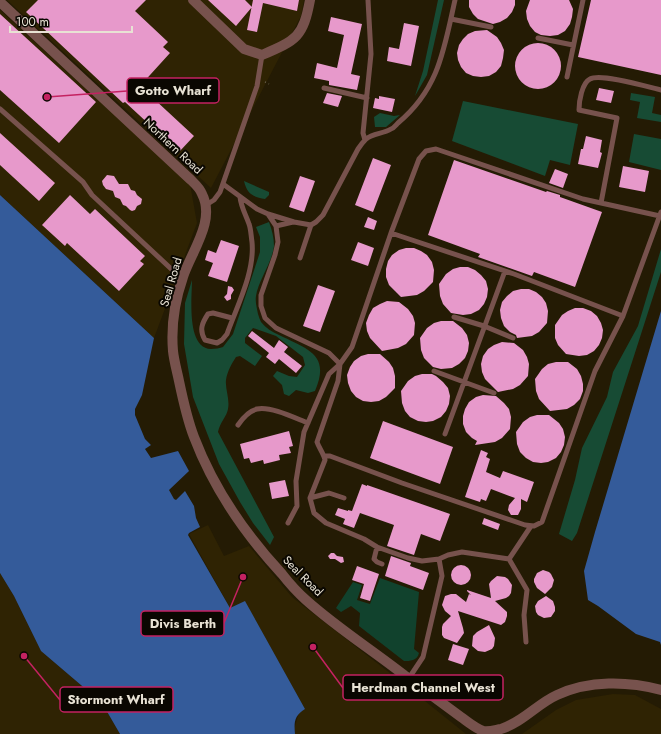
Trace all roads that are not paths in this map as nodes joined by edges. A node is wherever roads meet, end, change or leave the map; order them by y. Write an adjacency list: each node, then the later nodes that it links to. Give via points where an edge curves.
1 (193, 0): 11 (street, via 244,48)
2 (310, 0): 11 (street, via 301,32 286,45)
3 (368, 0): 15 (lane, via 371,54)
4 (455, 0): 7 (lane)
5 (583, 0): 10 (lane)
6 (0, 2): 20 (street, Northern Road, via 191,180)
7 (451, 19): 8 (lane); 17 (lane, via 439,66 422,97 407,116 391,129)
8 (491, 27)
9 (538, 38): 10 (lane)
10 (574, 45): 12 (lane)
11 (262, 55): 18 (lane, via 257,86)
12 (567, 77)
13 (324, 88): 15 (lane)
14 (661, 90): 21 (lane, via 598,77 590,79 585,84 579,110 617,118)
15 (367, 98): 17 (lane)
16 (0, 109): 30 (lane, via 83,182 92,195)
17 (365, 140): 25 (lane, via 323,215)
18 (223, 184): 19 (lane); 20 (lane, via 214,200)
19 (240, 197): 22 (lane); 32 (lane, via 249,224 252,260)
20 (205, 200): 30 (street, Seal Road, via 206,219)
21 (601, 203): 23 (lane); 27 (lane, via 436,149 426,150 419,159)
22 (268, 214): 24 (lane); 26 (lane)
23 (660, 214): 31 (lane)
24 (294, 222): 25 (lane); 26 (lane)
25 (311, 225): 28 (lane)
26 (276, 226): 36 (lane, via 278,242 261,295 265,318 276,328 329,353)
27 (391, 233): 29 (lane); 36 (lane, via 352,347)
28 (300, 258)
29 (505, 271): 31 (lane); 34 (lane)
30 (182, 279): 53 (street, Seal Road, via 172,336 173,354 194,437 224,497 242,526 268,559 305,599)
31 (623, 316): 47 (lane, via 595,371 542,522)
32 (232, 318): 32 (lane, via 227,334 222,340 217,343 205,340 201,328 208,314)
33 (454, 318): 34 (lane)
34 (484, 326): 35 (lane); 38 (lane)
35 (513, 338)
36 (340, 364): 40 (lane, via 329,374); 43 (lane, via 338,381 317,442)
37 (434, 371): 38 (lane)
38 (463, 382): 39 (lane); 42 (lane)
39 (494, 393)
40 (308, 423): 41 (lane, via 276,410 257,409 244,417); 46 (lane, via 304,432 296,481 297,506)
41 (238, 425)
42 (445, 434)
43 (324, 456): 44 (lane); 47 (lane)
44 (310, 498): 45 (lane, via 329,493); 48 (lane, via 314,513 326,523)
45 (344, 498)
46 (288, 523)
47 (531, 526): 50 (lane)
48 (377, 546): 49 (lane, via 422,561); 51 (lane, via 374,558)
49 (439, 559): 50 (lane, via 462,552); 53 (lane, via 442,576 423,657)
50 (509, 559): 52 (lane, via 527,590 524,615)
51 (382, 564)
52 (526, 642)
53 (409, 678): 54 (street, Seal Road, via 459,716 485,731 510,726 557,695 572,690 608,683 631,684)
54 (661, 690)

